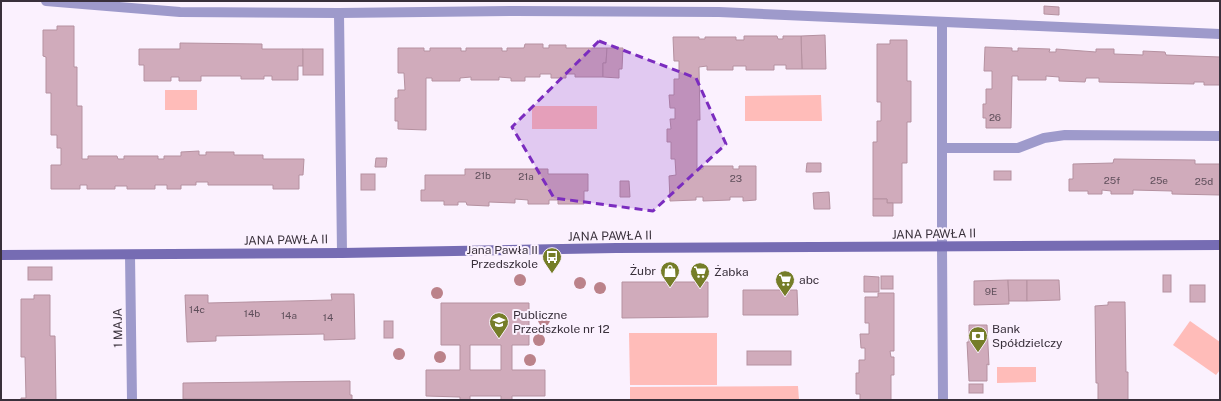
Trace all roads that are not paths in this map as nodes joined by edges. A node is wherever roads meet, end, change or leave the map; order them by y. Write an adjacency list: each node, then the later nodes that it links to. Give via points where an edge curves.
1 (46, 1): 2 (street, via 180,12)
2 (339, 14): 3 (street, via 515,11 719,12); 9 (street)
3 (942, 23): 4 (street); 6 (street)
4 (1220, 34)
5 (1220, 136): 6 (street, via 1065,135 1044,138 1018,148)
6 (942, 148): 8 (street)
7 (1220, 244): 8 (street, JANA PAWŁA II)
8 (942, 247): 9 (street, JANA PAWŁA II, via 616,248); 13 (street)
9 (342, 253): 11 (street, JANA PAWŁA II)
10 (1, 255): 11 (street, JANA PAWŁA II)
11 (130, 255): 12 (street, 1 MAJA)
12 (132, 400)
13 (943, 400)

